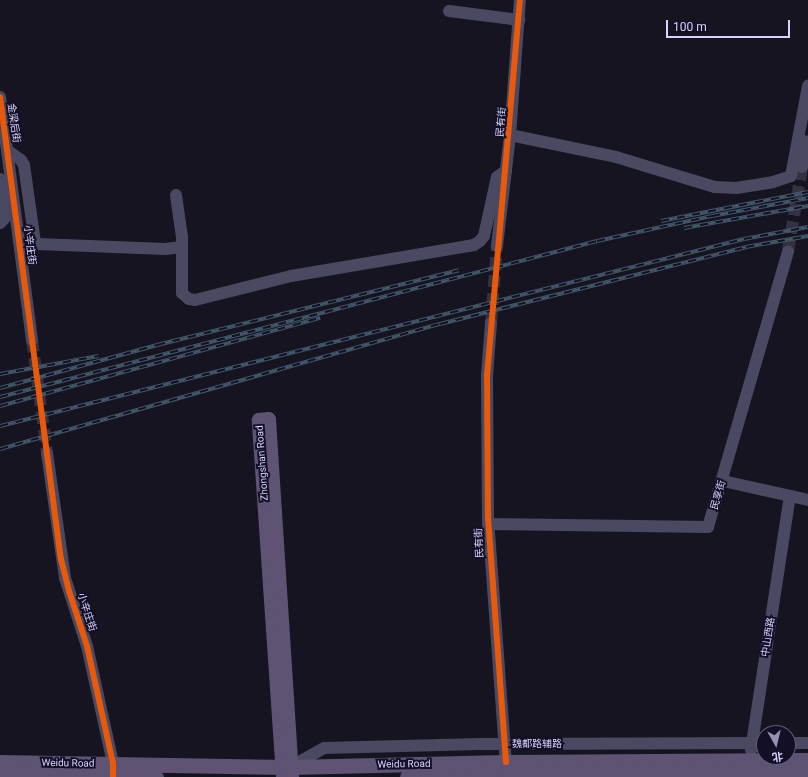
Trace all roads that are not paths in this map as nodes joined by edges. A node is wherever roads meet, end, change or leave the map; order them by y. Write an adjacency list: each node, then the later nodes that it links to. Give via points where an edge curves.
1 (520, 0): 3 (street, 民有街)
2 (449, 11): 3 (street)
3 (519, 20): 7 (street, 民有街)
4 (808, 86): 7 (street, via 791,176 773,182 736,188 715,187 616,157)
5 (0, 97): 8 (street, 金梁后街)
6 (808, 128): 9 (street)
7 (510, 135): 10 (street, 民有街)
8 (4, 156): 15 (street, via 20,160 24,165 35,242 38,244 165,249); 18 (street, 小辛庄街)
9 (802, 167)
10 (506, 171): 14 (street, 民有街); 15 (street, via 497,177 484,236 474,245 290,276 194,300 182,293)
11 (0, 179): 13 (street, via 4,219)
12 (176, 195): 15 (street)
13 (0, 223)
14 (497, 246)
15 (182, 247)
16 (788, 251): 20 (street, 民享街)
17 (491, 323): 23 (street, 民有街, via 486,376)
18 (32, 340)
19 (47, 453): 34 (street, 小辛庄街, via 65,578 87,646)
20 (723, 481): 21 (street); 23 (street, 民享街, via 708,527)
21 (790, 496): 22 (street); 24 (street, 中山西路)
22 (808, 500)
23 (488, 524): 28 (street, 民有街)
24 (760, 725)
25 (756, 743): 28 (street, 魏都路辅路)
26 (796, 743): 27 (street)
27 (808, 743)
28 (506, 744): 33 (street, 民有街); 35 (street, 魏都路辅路, via 324,748)
29 (756, 748): 32 (street, 中山西路)
30 (808, 760): 32 (main road, Weidu Road)
31 (0, 762): 34 (main road, Weidu Road)
32 (748, 770): 33 (main road, Weidu Road); 36 (main road, Weidu Road)
33 (508, 771): 35 (main road, Weidu Road); 39 (main road, Weidu Road)
34 (113, 772): 35 (main road, Weidu Road); 37 (main road, Weidu Road); 38 (main road, Weidu Road)
35 (287, 772): 35 (main road, Zhongshan Road, via 268,419 259,420)
36 (808, 773)
37 (0, 775)
38 (156, 777)
39 (406, 777)

